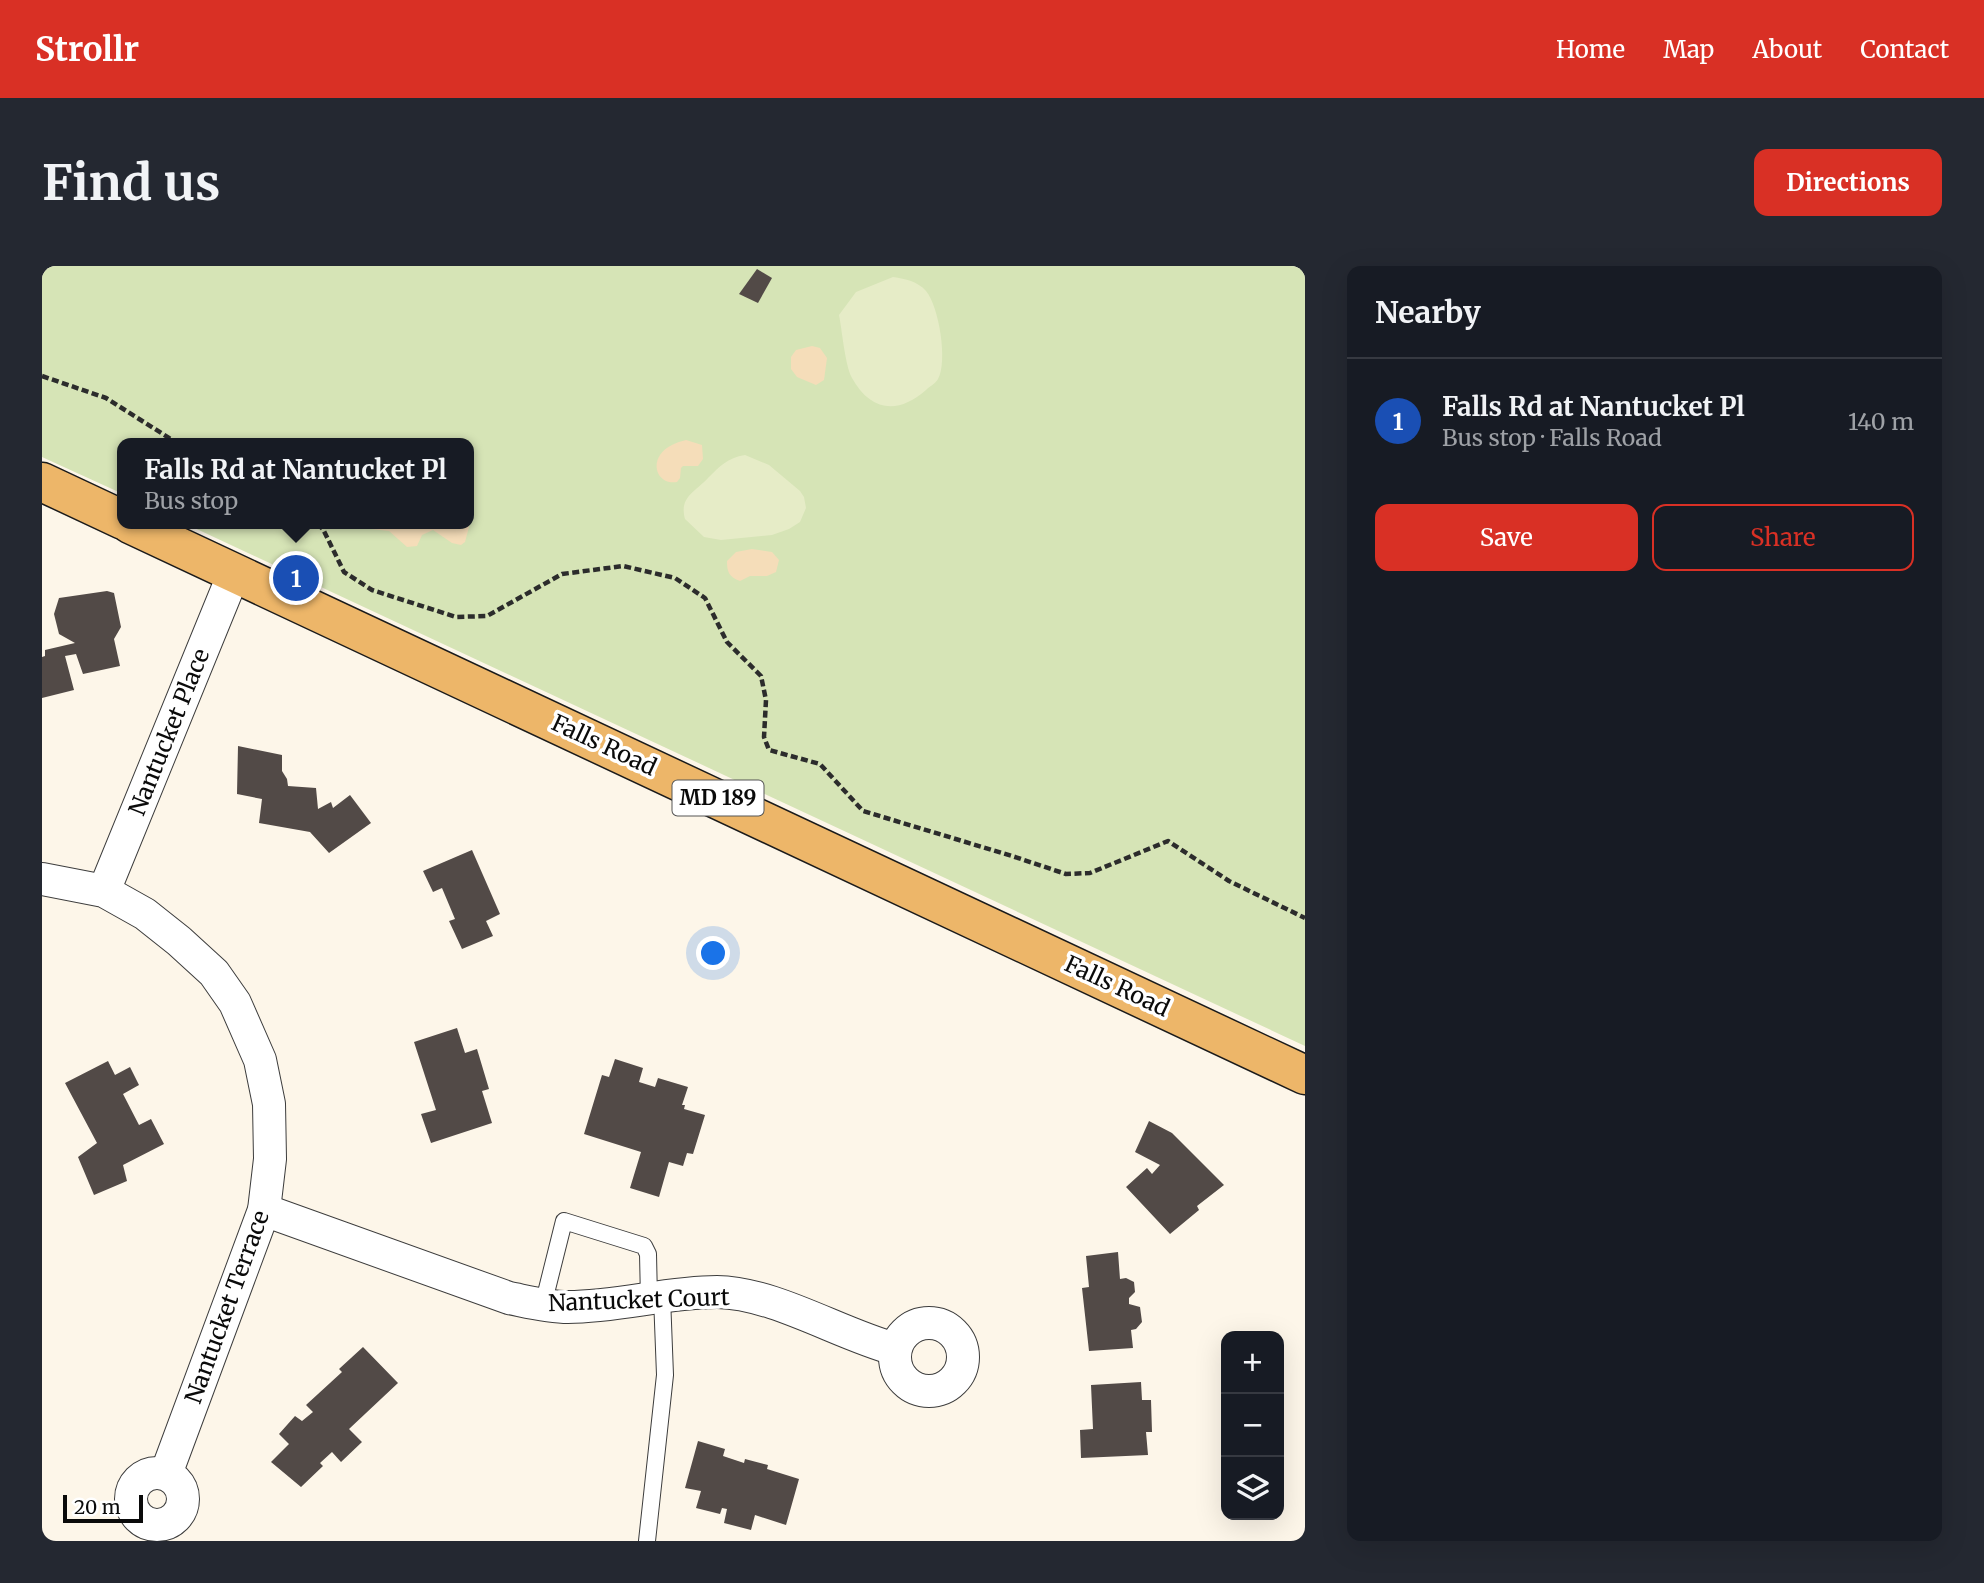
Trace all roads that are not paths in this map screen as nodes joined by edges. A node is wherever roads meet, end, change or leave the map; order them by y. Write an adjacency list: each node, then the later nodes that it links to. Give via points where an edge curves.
1 (42, 482): 2 (main road)
2 (117, 517)
3 (141, 529): 4 (main road, Falls Road / MD 189)
4 (234, 573): 6 (street, Nantucket Place); 7 (main road, Falls Road / MD 189)
5 (42, 879): 6 (street, Nantucket Terrace)
6 (104, 891): 8 (street, Nantucket Terrace, via 145,914 179,941 214,973 235,1003 260,1060 269,1104 270,1159)
7 (1305, 1075)
8 (264, 1210): 10 (street, Nantucket Court, via 509,1298); 12 (street, Nantucket Terrace)
9 (656, 1298): 10 (street, Nantucket Court); 10 (lane, via 645,1246 564,1221); 11 (street, Nantucket Court, via 718,1292 752,1298); 13 (lane, via 665,1375)
10 (543, 1305)
11 (895, 1349)
12 (166, 1474)
13 (647, 1541)

